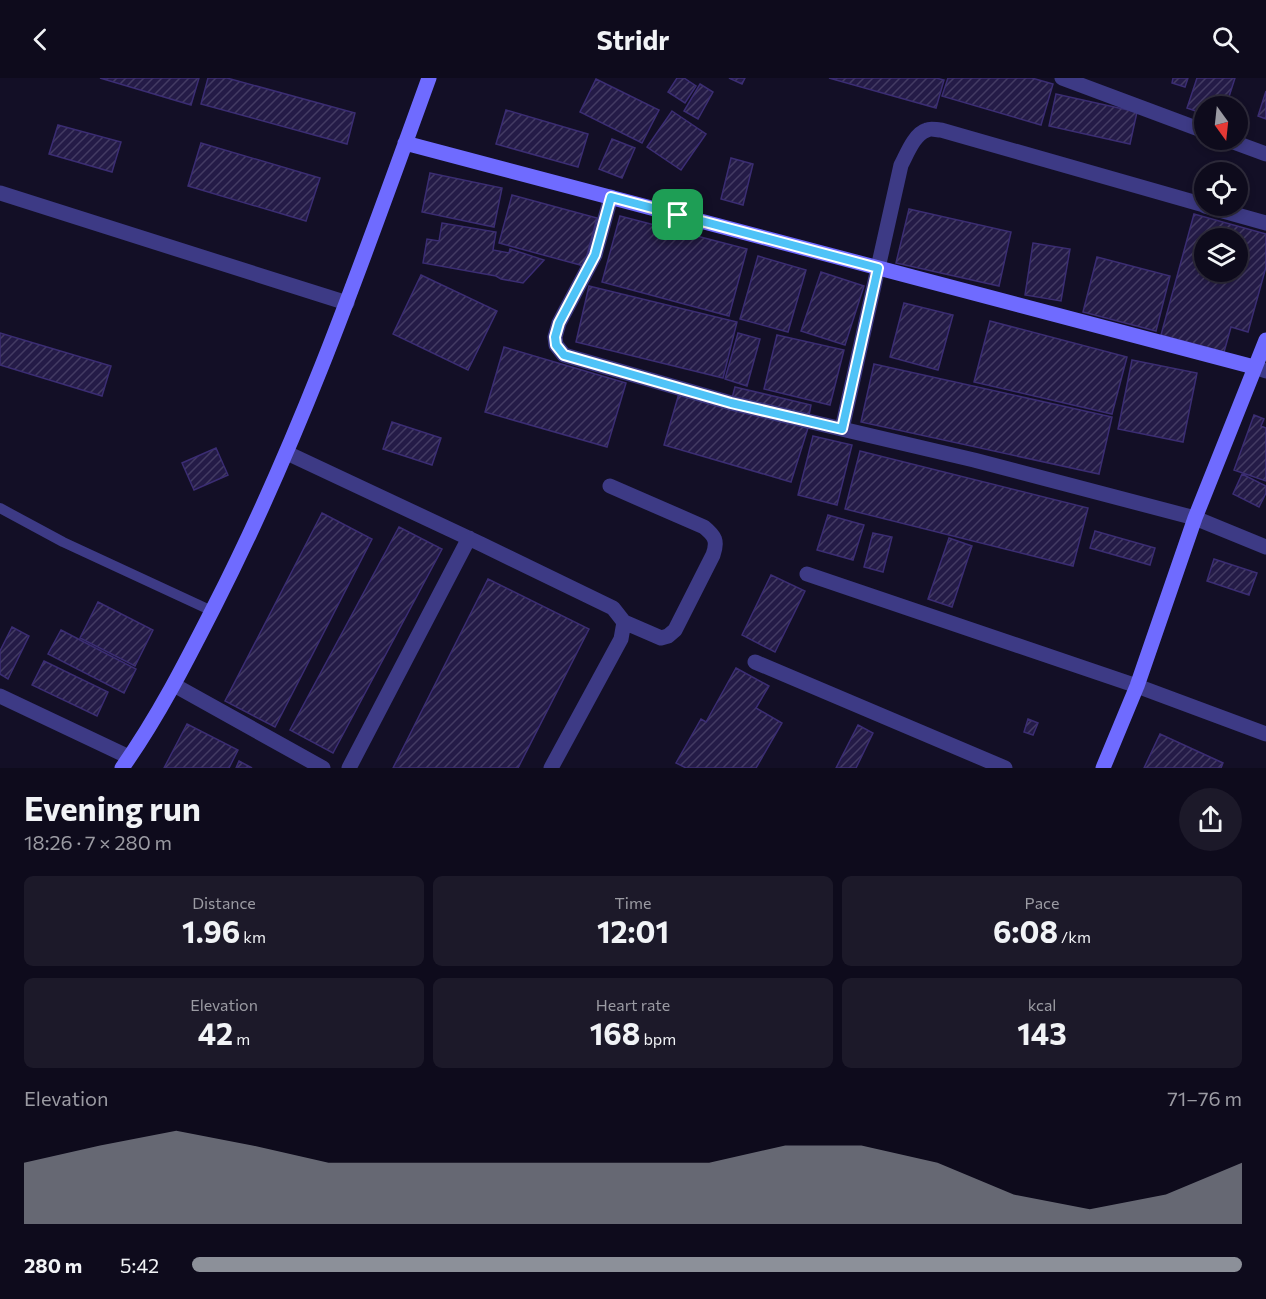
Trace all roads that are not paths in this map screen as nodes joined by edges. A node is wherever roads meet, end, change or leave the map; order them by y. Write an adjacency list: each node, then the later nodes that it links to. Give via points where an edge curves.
1 (429, 78): 4 (street)
2 (1062, 78): 3 (street)
3 (1194, 127)
4 (405, 143): 8 (street); 13 (street)
5 (1248, 147): 6 (street)
6 (1266, 154)
7 (0, 193): 13 (street)
8 (611, 197): 12 (street); 16 (street, via 595,255 559,323 556,345 564,355 731,403)
9 (1194, 202): 12 (street, via 929,129 914,141 901,165)
10 (1242, 216): 11 (street)
11 (1266, 223)
12 (878, 268): 15 (street); 16 (street)
13 (347, 303): 17 (street)
14 (1266, 339): 15 (street)
15 (1260, 369): 20 (street)
16 (842, 429): 20 (street)
17 (287, 453): 21 (street); 24 (street)
18 (610, 486): 25 (street, via 704,527 717,546 675,630 668,636 661,638)
19 (0, 508): 24 (lane, via 63,542)
20 (1195, 518): 22 (street); 28 (street)
21 (469, 538): 25 (street, via 613,608); 33 (street)
22 (1266, 547)
23 (807, 574): 28 (street)
24 (212, 611): 27 (street)
25 (624, 622): 34 (street, via 621,639)
26 (756, 662): 35 (street)
27 (174, 685): 31 (street); 32 (street)
28 (1137, 686): 30 (street); 36 (street)
29 (0, 696): 31 (street)
30 (1266, 734)
31 (126, 763)
32 (323, 768)
33 (349, 768)
34 (551, 768)
35 (1005, 768)
36 (1103, 768)

